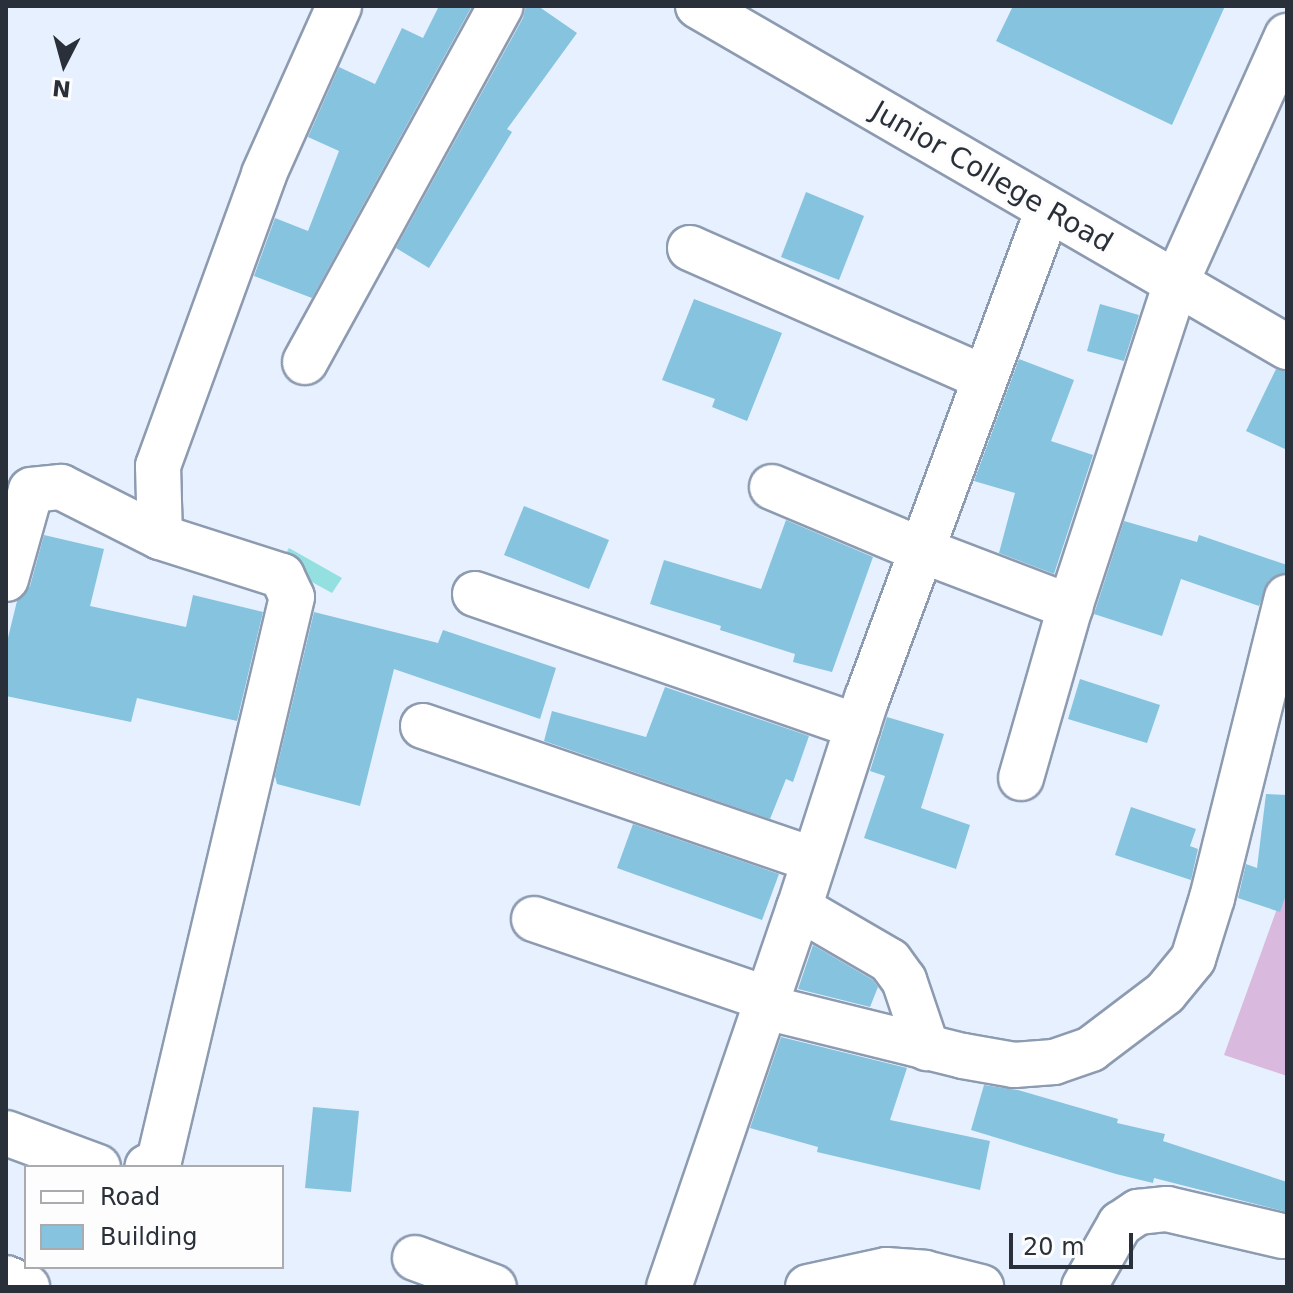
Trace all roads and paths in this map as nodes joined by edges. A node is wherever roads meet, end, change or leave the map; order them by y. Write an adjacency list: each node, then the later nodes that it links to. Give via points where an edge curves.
1 (339, 6): 12 (street, via 264,174 158,466)
2 (501, 6): 9 (street)
3 (698, 6): 5 (street, Junior College Road)
4 (1287, 36): 7 (street)
5 (1048, 209): 7 (street, Junior College Road); 10 (street)
6 (690, 248): 10 (street)
7 (1176, 283): 8 (street, Junior College Road); 17 (street)
8 (1287, 347)
9 (305, 362)
10 (985, 378): 13 (street)
11 (772, 487): 13 (street)
12 (160, 537): 14 (street, via 61,487 31,490); 28 (street, via 282,576 292,597 159,1161)
13 (921, 550): 17 (street); 19 (street)
14 (6, 579)
15 (475, 594): 19 (street)
16 (1287, 597): 25 (street, via 1193,959 1165,993 1091,1049 1054,1062 1014,1065)
17 (1070, 607): 20 (street)
18 (423, 726): 21 (street)
19 (858, 727): 21 (street)
20 (1021, 778)
21 (814, 860): 22 (street)
22 (799, 908): 24 (street); 25 (street, via 890,961 904,980)
23 (534, 919): 24 (street)
24 (766, 1003): 25 (street); 35 (street)
25 (927, 1048)
26 (6, 1133): 27 (street)
27 (93, 1165)
28 (151, 1165)
29 (1282, 1236): 38 (street, via 1167,1209 1138,1212 1120,1224)
30 (415, 1258): 34 (street)
31 (6, 1278): 33 (street)
32 (860, 1281): 36 (street); 37 (street, via 886,1270)
33 (27, 1287)
34 (494, 1287)
35 (669, 1287)
36 (808, 1287)
37 (981, 1287)
38 (1084, 1287)

